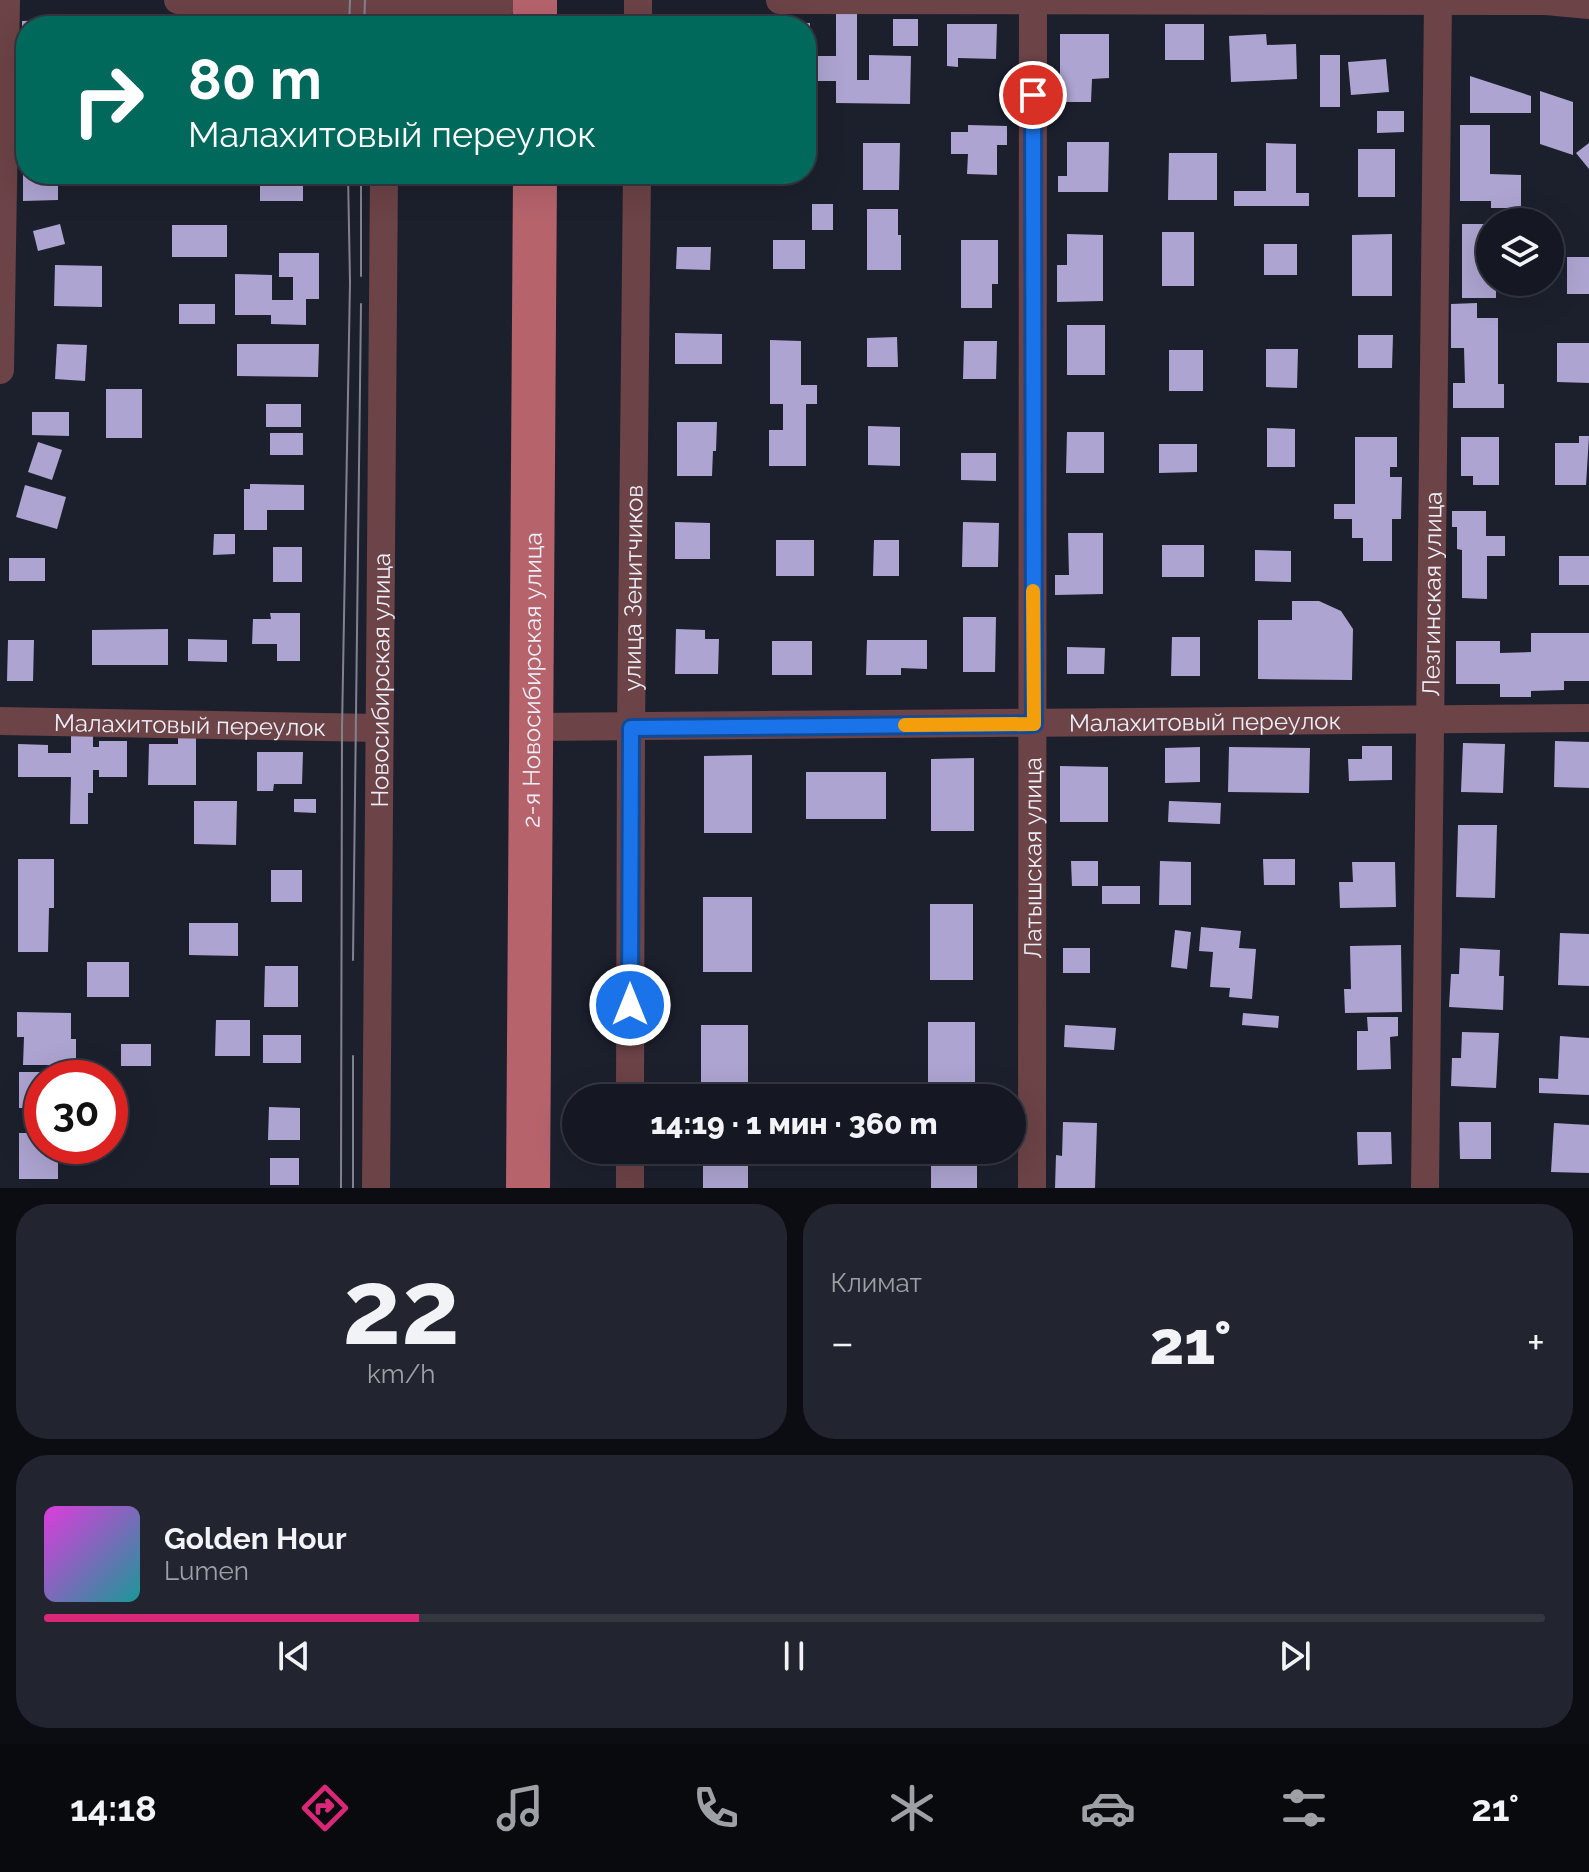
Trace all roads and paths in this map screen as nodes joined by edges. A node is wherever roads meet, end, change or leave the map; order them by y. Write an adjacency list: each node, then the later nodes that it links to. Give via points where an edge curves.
1 (6, 0): 12 (street)
2 (178, 0): 8 (street)
3 (509, 0): 8 (street)
4 (780, 0): 5 (street)
5 (1033, 1): 6 (street); 16 (street, Латышская улица)
6 (1438, 1): 7 (street); 14 (street, Лезгинская улица)
7 (1589, 5)
8 (387, 9)
9 (384, 184): 18 (street, Новосибирская улица)
10 (535, 184): 17 (main road, 2-я Новосибирская улица)
11 (637, 184): 19 (street, улица Зенитчиков)
12 (0, 370)
13 (1589, 718): 14 (street, Малахитовый переулок)
14 (1432, 720): 16 (street, Малахитовый переулок); 26 (street, Лезгинская улица)
15 (0, 721): 18 (street, Малахитовый переулок)
16 (1034, 724): 19 (street, Малахитовый переулок); 25 (street, Латышская улица)
17 (533, 727): 19 (street, Малахитовый переулок); 23 (main road, 2-я Новосибирская улица)
18 (378, 728): 22 (street, Новосибирская улица)
19 (631, 728): 20 (street, улица Зенитчиков)
20 (630, 1084)
21 (630, 1164): 24 (street)
22 (376, 1188)
23 (528, 1188)
24 (630, 1188)
25 (1032, 1188)
26 (1425, 1188)

